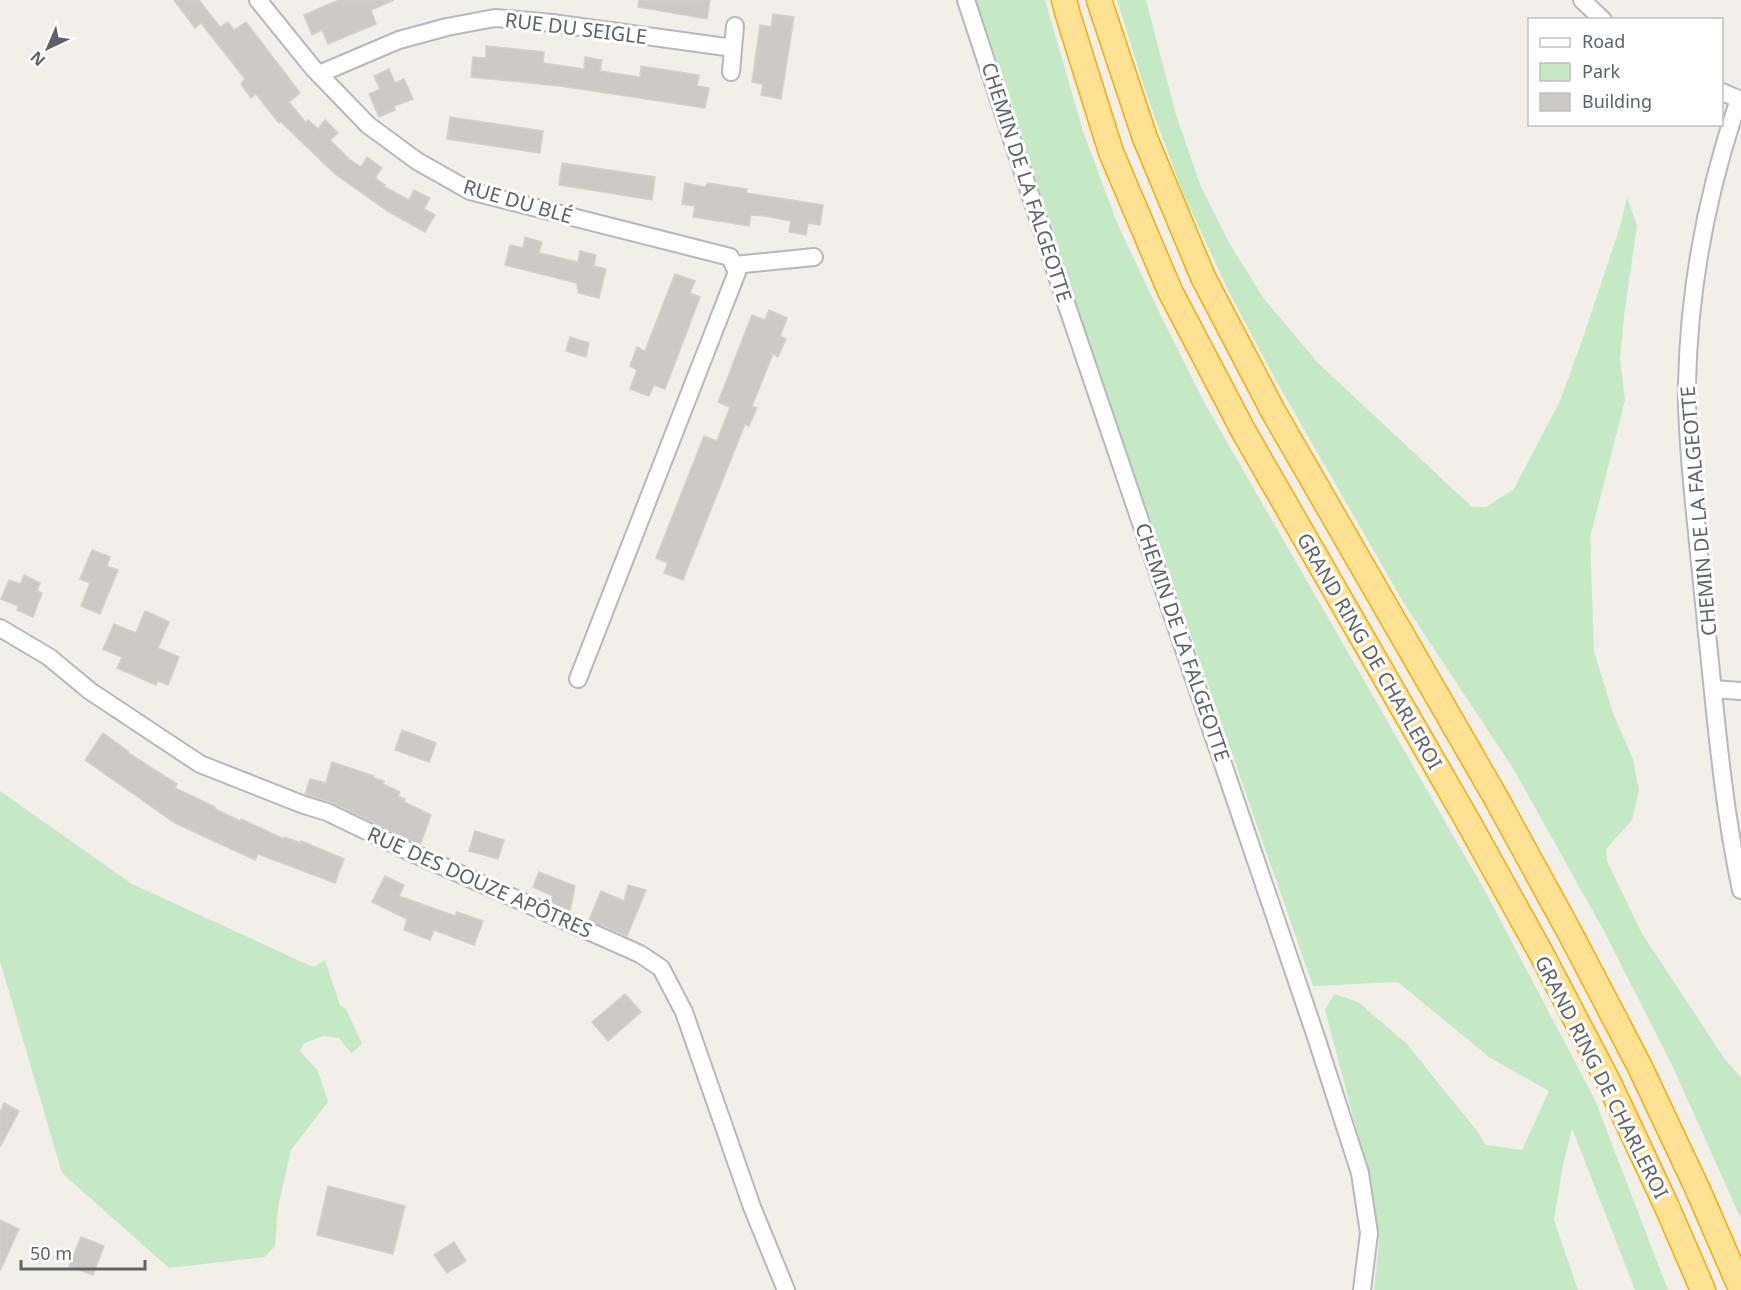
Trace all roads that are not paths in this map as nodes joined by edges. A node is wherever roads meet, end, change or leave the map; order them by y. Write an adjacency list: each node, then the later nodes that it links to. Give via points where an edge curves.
1 (258, 0): 10 (street, RUE DU BLÉ)
2 (966, 0): 22 (street, CHEMIN DE LA FALGEOTTE, via 1360,1173 1369,1233)
3 (1064, 0): 23 (highway, GRAND RING DE CHARLEROI, via 1111,152 1170,291 1244,432 1541,953 1609,1083)
4 (1099, 0): 20 (highway, GRAND RING DE CHARLEROI, via 1144,138 1203,277 1273,411 1570,933 1639,1065)
5 (1582, 0): 6 (street)
6 (1601, 18)
7 (735, 26): 8 (street)
8 (733, 48): 9 (street); 10 (street, RUE DU SEIGLE, via 495,18 399,40)
9 (731, 72)
10 (319, 74): 14 (street, RUE DU BLÉ, via 368,125 417,161 470,191 730,257)
11 (1723, 92): 12 (street)
12 (1740, 99): 17 (street, CHEMIN DE LA FALGEOTTE, via 1702,228 1689,325 1689,444)
13 (814, 257): 14 (street)
14 (734, 265): 16 (street, via 737,272)
15 (0, 628): 21 (street, RUE DES DOUZE APÔTRES, via 49,657 90,691 200,764 327,812 640,954 661,968 684,1012 752,1207)
16 (578, 679)
17 (1713, 688): 18 (street); 19 (street, CHEMIN DE LA FALGEOTTE, via 1724,790)
18 (1741, 691)
19 (1741, 890)
20 (1741, 1289)
21 (786, 1290)
22 (1362, 1290)
23 (1703, 1290)

